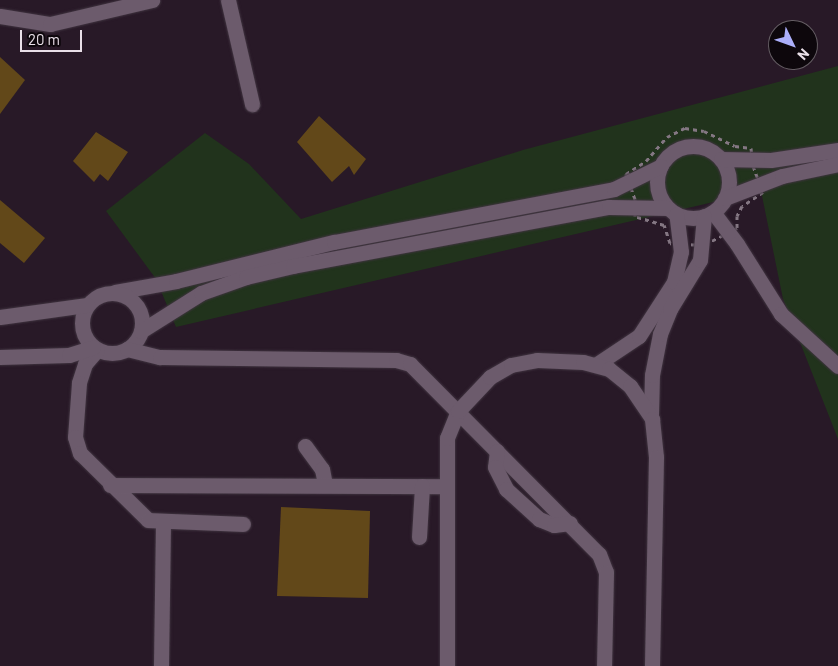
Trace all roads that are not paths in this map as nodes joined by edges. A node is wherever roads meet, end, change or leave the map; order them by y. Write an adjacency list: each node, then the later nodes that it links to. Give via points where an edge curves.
1 (152, 0): 3 (street, via 50,24)
2 (228, 0): 4 (street)
3 (0, 16)
4 (252, 104)
5 (838, 150): 6 (street, via 752,160)
6 (721, 159): 8 (street, via 709,150 694,146 675,151); 9 (street, via 729,178)
7 (838, 164): 9 (street, via 759,183)
8 (661, 166): 10 (street, via 657,184); 12 (street, via 630,184 605,191 334,242 176,281)
9 (726, 198): 11 (street)
10 (672, 211): 11 (street, via 694,218); 15 (street, via 635,205 386,247 246,277 201,293); 19 (street, via 680,244 677,275 649,323 626,347)
11 (708, 214): 20 (street, via 729,232 781,314); 22 (street, via 697,268 670,308 660,334 652,375)
12 (115, 292): 13 (street, via 99,295); 15 (street, via 137,306)
13 (86, 305): 14 (street); 16 (street, via 81,328)
14 (0, 317)
15 (141, 331): 17 (street)
16 (95, 349): 17 (street, via 112,353); 18 (street, via 69,355); 25 (street, via 81,373 75,437 80,453)
17 (127, 349): 21 (street, via 166,357 403,361 416,368)
18 (0, 357)
19 (597, 364): 21 (street, via 537,360 511,365 490,377); 22 (street, via 630,386)
20 (838, 366)
21 (458, 411): 24 (street); 28 (street, via 447,438)
22 (652, 419): 36 (street, via 656,457)
23 (306, 446): 26 (street, via 322,470)
24 (497, 451): 30 (street); 30 (street, via 497,475 506,489 539,519 554,525)
25 (110, 485): 26 (street); 29 (street, via 141,516)
26 (326, 485): 27 (street)
27 (422, 486): 28 (street); 32 (street)
28 (446, 486): 34 (street)
29 (163, 523): 31 (street); 33 (street)
30 (570, 523): 35 (street, via 604,562)
31 (243, 524)
32 (419, 537)
33 (161, 666)
34 (447, 666)
35 (604, 666)
36 (652, 666)

